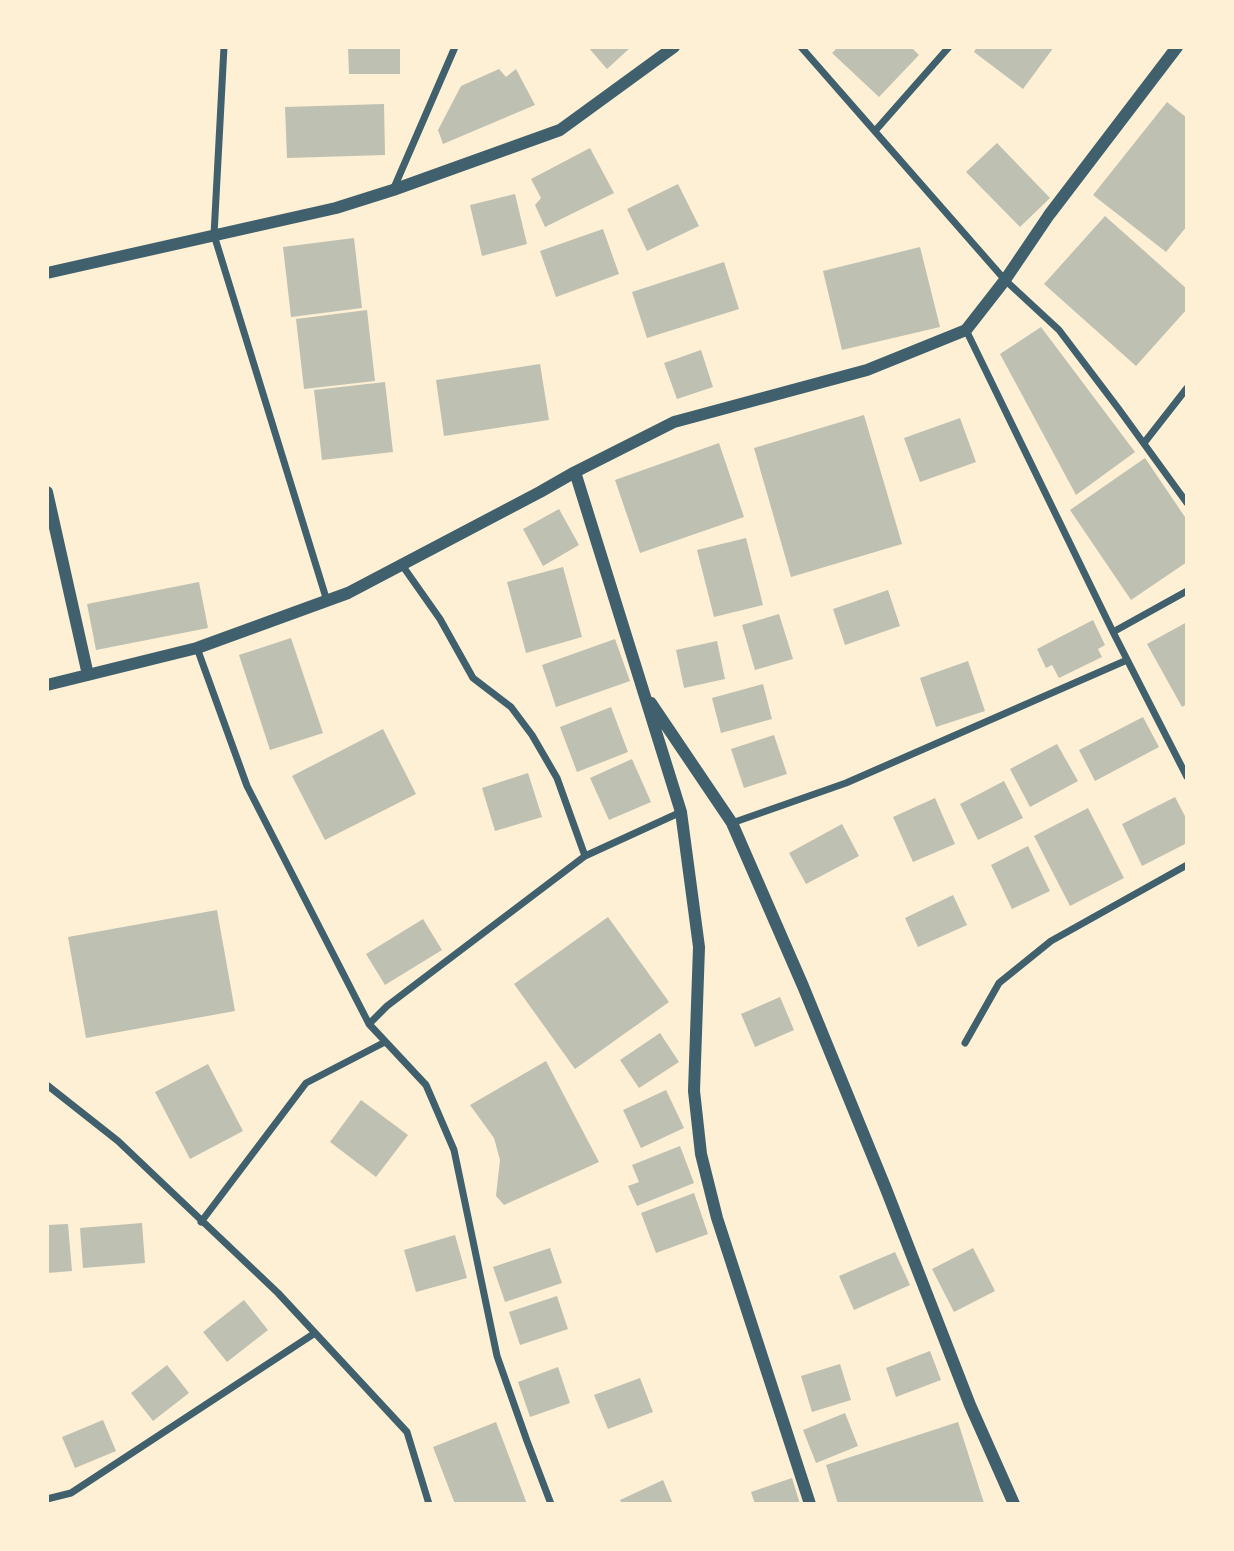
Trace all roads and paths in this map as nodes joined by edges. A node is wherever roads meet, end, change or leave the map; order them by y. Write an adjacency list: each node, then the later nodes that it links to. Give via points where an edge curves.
1 (224, 47): 9 (street)
2 (455, 47): 8 (street)
3 (674, 47): 8 (street, via 560,130)
4 (801, 47): 7 (street)
5 (948, 47): 7 (street)
6 (1177, 47): 11 (street, via 1049,215)
7 (875, 131): 11 (street)
8 (393, 190): 9 (street, via 336,208)
9 (214, 235): 10 (street); 20 (street)
10 (47, 272)
11 (1006, 280): 12 (street); 14 (street, via 1059,330)
12 (966, 330): 15 (street, via 867,370 674,422); 21 (street)
13 (1187, 388): 14 (street)
14 (1144, 443): 17 (street)
15 (575, 472): 18 (street); 26 (street)
16 (47, 492): 24 (street)
17 (1187, 503)
18 (402, 565): 20 (street); 30 (street, via 474,678 511,707 533,735 557,778)
19 (1187, 591): 21 (street)
20 (327, 601): 22 (street)
21 (1113, 632): 23 (street)
22 (197, 648): 24 (street); 32 (street, via 247,786)
23 (1127, 660): 27 (street); 29 (street, via 846,783)
24 (88, 676): 25 (street)
25 (47, 685)
26 (644, 693): 28 (street); 29 (street)
27 (1187, 777)
28 (681, 812): 30 (street); 41 (street, via 699,947 694,1091 701,1154 717,1218)
29 (732, 823): 42 (street)
30 (585, 856): 32 (street)
31 (1187, 865): 34 (street, via 1051,941 999,983)
32 (369, 1024): 33 (street)
33 (385, 1042): 36 (street, via 306,1083); 40 (street, via 426,1085 454,1150 497,1356)
34 (965, 1043)
35 (47, 1084): 36 (street, via 118,1142)
36 (201, 1222): 37 (street)
37 (315, 1333): 38 (street, via 71,1493); 39 (street, via 407,1432)
38 (47, 1499)
39 (429, 1504)
40 (551, 1504)
41 (810, 1504)
42 (1014, 1504)

